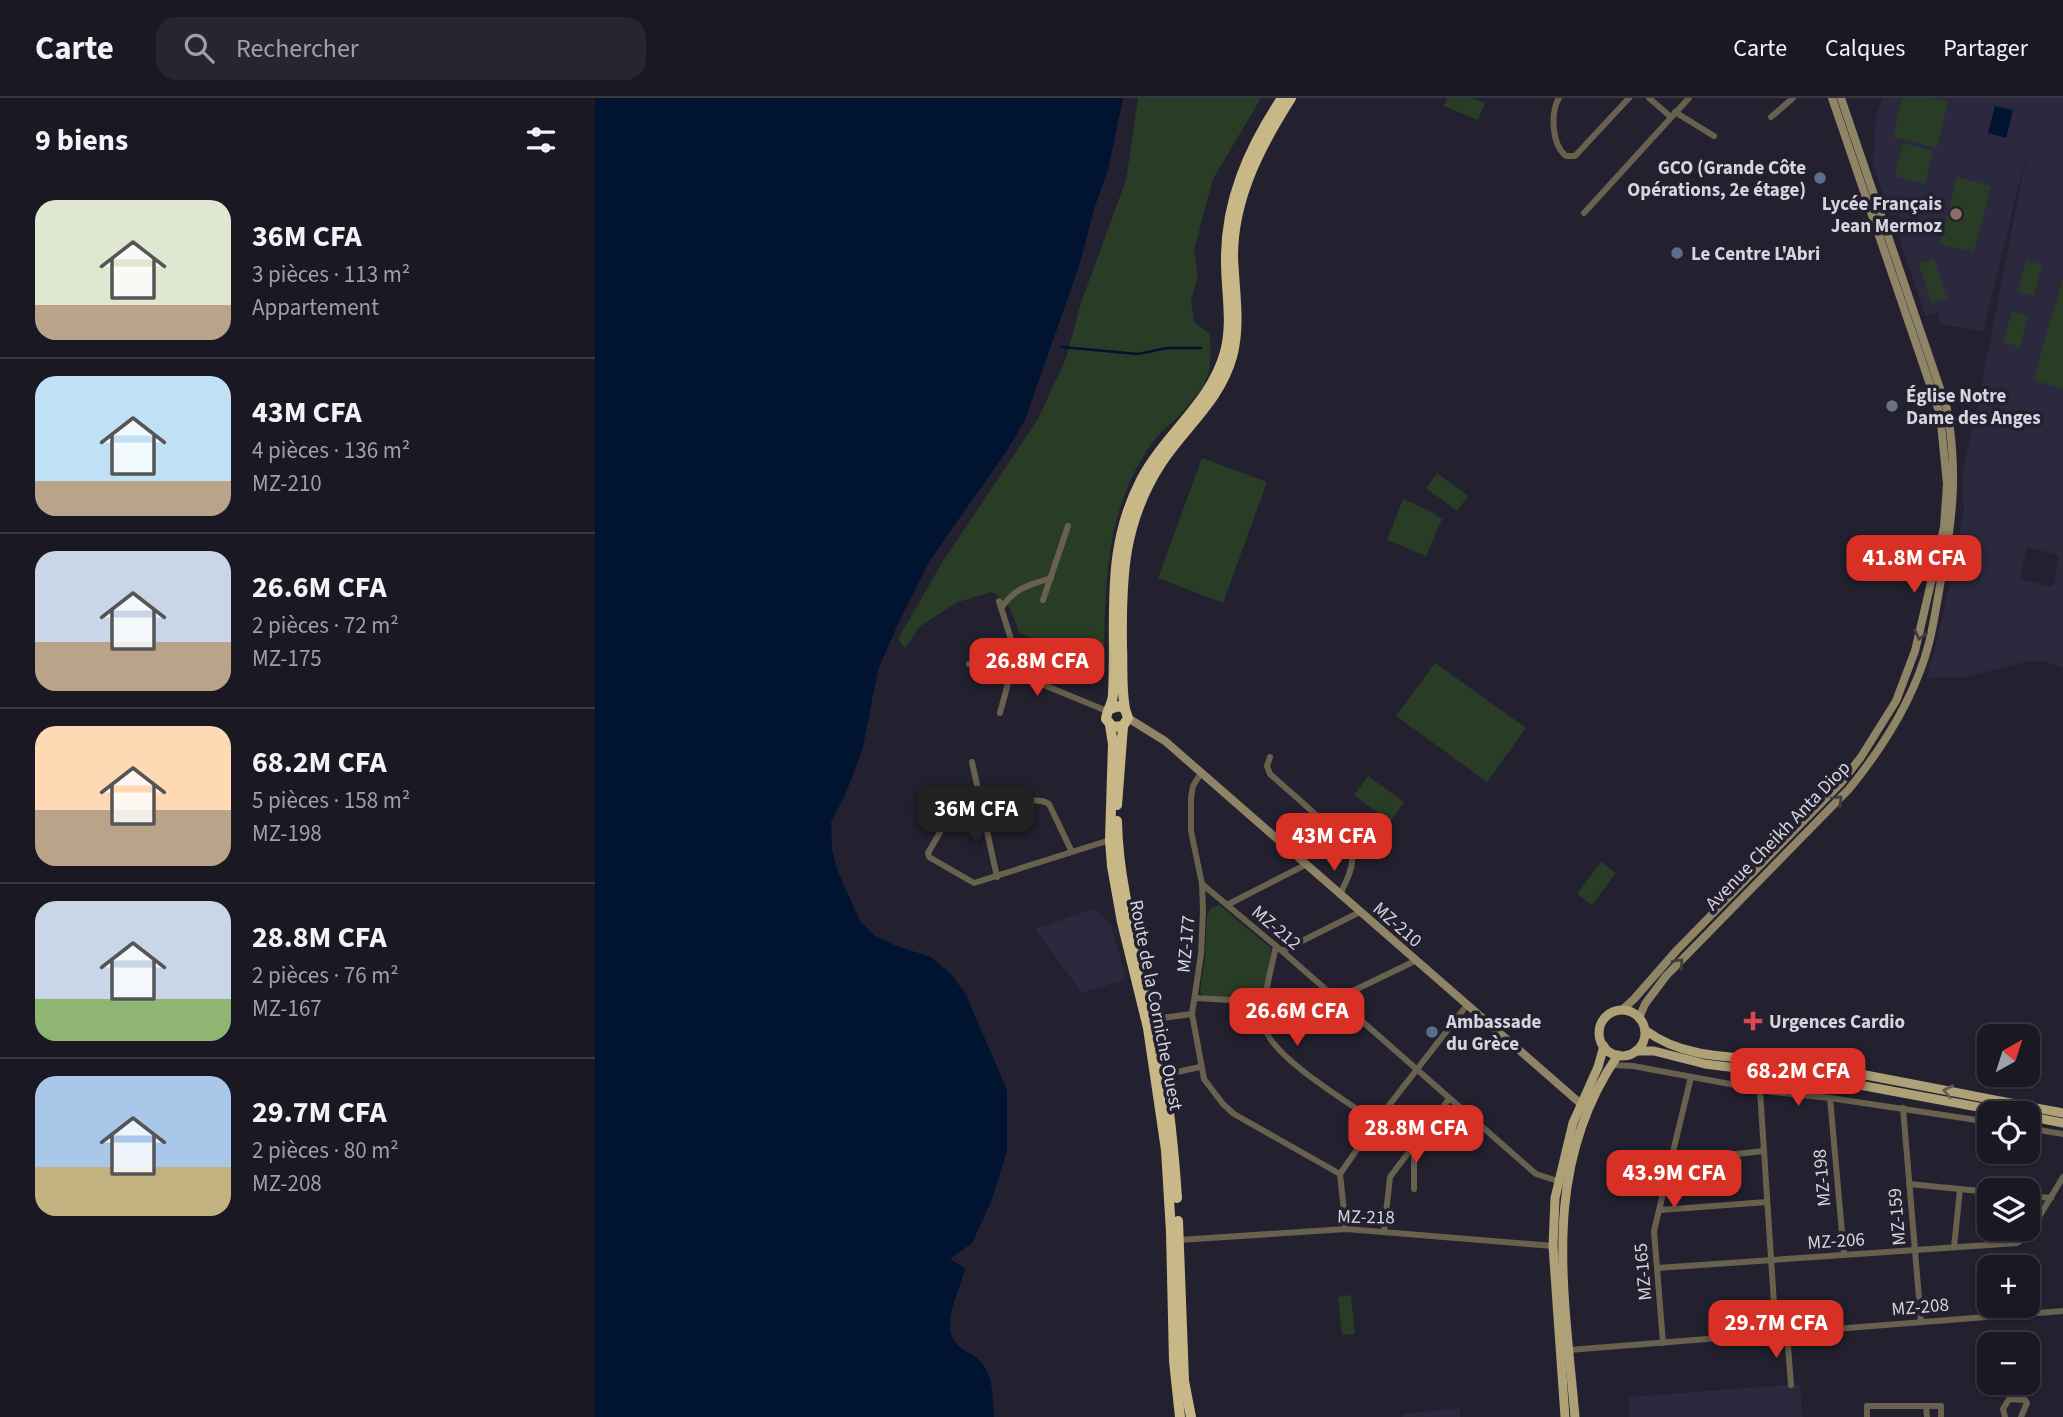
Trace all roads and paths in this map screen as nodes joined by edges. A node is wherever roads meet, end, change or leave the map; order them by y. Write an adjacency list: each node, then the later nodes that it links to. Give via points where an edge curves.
1 (1282, 98): 19 (highway, via 1253,145 1233,201 1226,258 1228,337 1221,365 1208,391 1149,467 1127,514 1115,565 1113,697)
2 (1291, 98): 21 (highway, Route de la Corniche Ouest, via 1262,147 1243,197 1233,251 1236,336 1228,369 1218,391 1163,460 1132,524 1121,597)
3 (1629, 98): 9 (street, via 1576,156 1566,156 1559,147 1554,126)
4 (1649, 98): 10 (street)
5 (1689, 98): 10 (street)
6 (1793, 98): 11 (street)
7 (1832, 98): 41 (street, Avenue Cheikh Anta Diop, one-way to 41, via 1940,414 1947,506 1924,617 1899,695 1857,763)
8 (1841, 98): 43 (street, Avenue Cheikh Anta Diop, one-way to 8, via 1665,976 1870,763 1903,708 1929,643 1952,516 1952,435 1932,363)
9 (1558, 99)
10 (1673, 114): 12 (street); 13 (street)
11 (1771, 117)
12 (1714, 136)
13 (1584, 213)
14 (1068, 527): 15 (street)
15 (1051, 578): 16 (street); 18 (street, via 1019,589 1000,604 1014,649)
16 (1043, 600)
17 (969, 664): 18 (street, via 988,662)
18 (1011, 672): 19 (street); 20 (street)
19 (1108, 710): 21 (highway, via 1116,706); 22 (highway)
20 (1000, 713)
21 (1125, 718): 22 (highway, via 1116,728); 25 (street, MZ-210, via 1165,741); 44 (highway, Route de la Corniche Ouest, via 1117,808 1120,865)
22 (1110, 725): 27 (highway, Route de la Corniche Ouest)
23 (1270, 757): 32 (street, via 1270,774 1350,852 1352,863)
24 (972, 762): 26 (street)
25 (1201, 773): 29 (street, MZ-210); 31 (street, MZ-177, via 1193,786 1191,831)
26 (982, 810): 28 (street, via 1047,802); 30 (street); 30 (street, via 953,810 928,855 971,883)
27 (1110, 839): 28 (street); 100 (highway, Route de la Corniche Ouest, via 1122,922 1148,1028 1162,1115)
28 (1071, 850): 30 (street)
29 (1305, 864): 32 (street, MZ-210); 33 (street)
30 (997, 877)
31 (1202, 884): 33 (street, MZ-212); 37 (street, MZ-177, via 1203,931)
32 (1340, 895): 34 (street, MZ-210)
33 (1227, 905): 35 (street, MZ-212)
34 (1360, 912): 35 (street); 36 (street, MZ-210)
35 (1279, 948): 38 (street, MZ-212); 39 (street)
36 (1415, 961): 38 (street); 40 (street, MZ-210)
37 (1195, 999): 39 (street); 42 (street, MZ-177)
38 (1336, 999): 51 (street, MZ-212)
39 (1266, 1002): 65 (street, via 1265,1027 1281,1052)
40 (1467, 1005): 51 (street); 59 (street, MZ-210)
41 (1622, 1010): 43 (main road); 46 (main road, via 1609,1015 1601,1026)
42 (1192, 1014): 44 (street); 50 (street, MZ-177)
43 (1639, 1018): 45 (main road)
44 (1154, 1019): 53 (highway, Route de la Corniche Ouest)
45 (1645, 1030): 47 (main road); 62 (main road, one-way to 45, via 1801,1063 1716,1056 1664,1042)
46 (1604, 1046): 48 (main road); 59 (main road)
47 (1636, 1051): 48 (main road); 52 (main road)
48 (1618, 1055): 49 (main road)
49 (1611, 1065): 54 (street); 97 (main road, via 1585,1114 1566,1186 1563,1254)
50 (1200, 1067): 53 (street); 72 (street, MZ-177, via 1204,1079 1234,1114)
51 (1416, 1070): 58 (street, MZ-212); 65 (street)
52 (1775, 1073): 56 (street); 60 (main road)
53 (1163, 1075): 85 (highway, Route de la Corniche Ouest)
54 (1691, 1077): 55 (street); 71 (street, MZ-165)
55 (1760, 1090): 56 (street); 70 (street)
56 (1773, 1092): 57 (street)
57 (1830, 1098): 61 (street); 89 (street, MZ-198)
58 (1449, 1099): 69 (street); 74 (street, MZ-212, via 1536,1174)
59 (1581, 1104): 74 (main road)
60 (1977, 1107)
61 (1903, 1108): 64 (street); 75 (street, MZ-159)
62 (2063, 1113)
63 (2040, 1118): 66 (main road)
64 (1977, 1120)
65 (1376, 1122): 72 (street)
66 (2063, 1123)
67 (2040, 1130): 68 (street)
68 (2063, 1134)
69 (1415, 1144): 76 (street); 84 (street, via 1388,1182)
70 (1764, 1151): 71 (street); 81 (street)
71 (1672, 1161): 82 (street, MZ-165)
72 (1340, 1174): 83 (street)
73 (2063, 1177): 80 (street)
74 (1558, 1181): 86 (main road)
75 (1909, 1184): 77 (street); 88 (street, MZ-159)
76 (1414, 1189)
77 (1959, 1189): 78 (street); 87 (street)
78 (1977, 1191)
79 (2040, 1197): 80 (street)
80 (2051, 1198): 87 (street, MZ-206, via 2027,1237 2017,1243)
81 (1767, 1202): 82 (street); 90 (street)
82 (1660, 1210): 91 (street, MZ-165, via 1654,1231)
83 (1346, 1230): 84 (street, MZ-218); 85 (street, MZ-218)
84 (1384, 1231): 86 (street, MZ-218)
85 (1179, 1240): 101 (highway, Route de la Corniche Ouest, via 1184,1381)
86 (1553, 1246): 102 (main road)
87 (1954, 1247): 88 (street, MZ-206)
88 (1915, 1250): 89 (street, MZ-206); 93 (street, MZ-159)
89 (1844, 1255): 90 (street, MZ-206)
90 (1771, 1260): 91 (street, MZ-206); 95 (street)
91 (1657, 1268): 96 (street, MZ-165)
92 (2063, 1311): 93 (street, MZ-208)
93 (1921, 1322): 94 (street, MZ-208)
94 (1787, 1333): 95 (street, MZ-208); 98 (street)
95 (1776, 1334): 96 (street, MZ-208)
96 (1664, 1343): 97 (street, MZ-208)
97 (1569, 1350): 103 (main road)
98 (1791, 1385)
99 (1926, 1406): 104 (street, via 1867,1406); 105 (street); 106 (street, via 1941,1406)
100 (1180, 1417)
101 (1191, 1417)
102 (1565, 1417)
103 (1575, 1417)
104 (1867, 1417)
105 (1927, 1417)
106 (1941, 1417)
107 (2005, 1417): 108 (street, via 2003,1409 2009,1399 2027,1403)
108 (2021, 1417)

